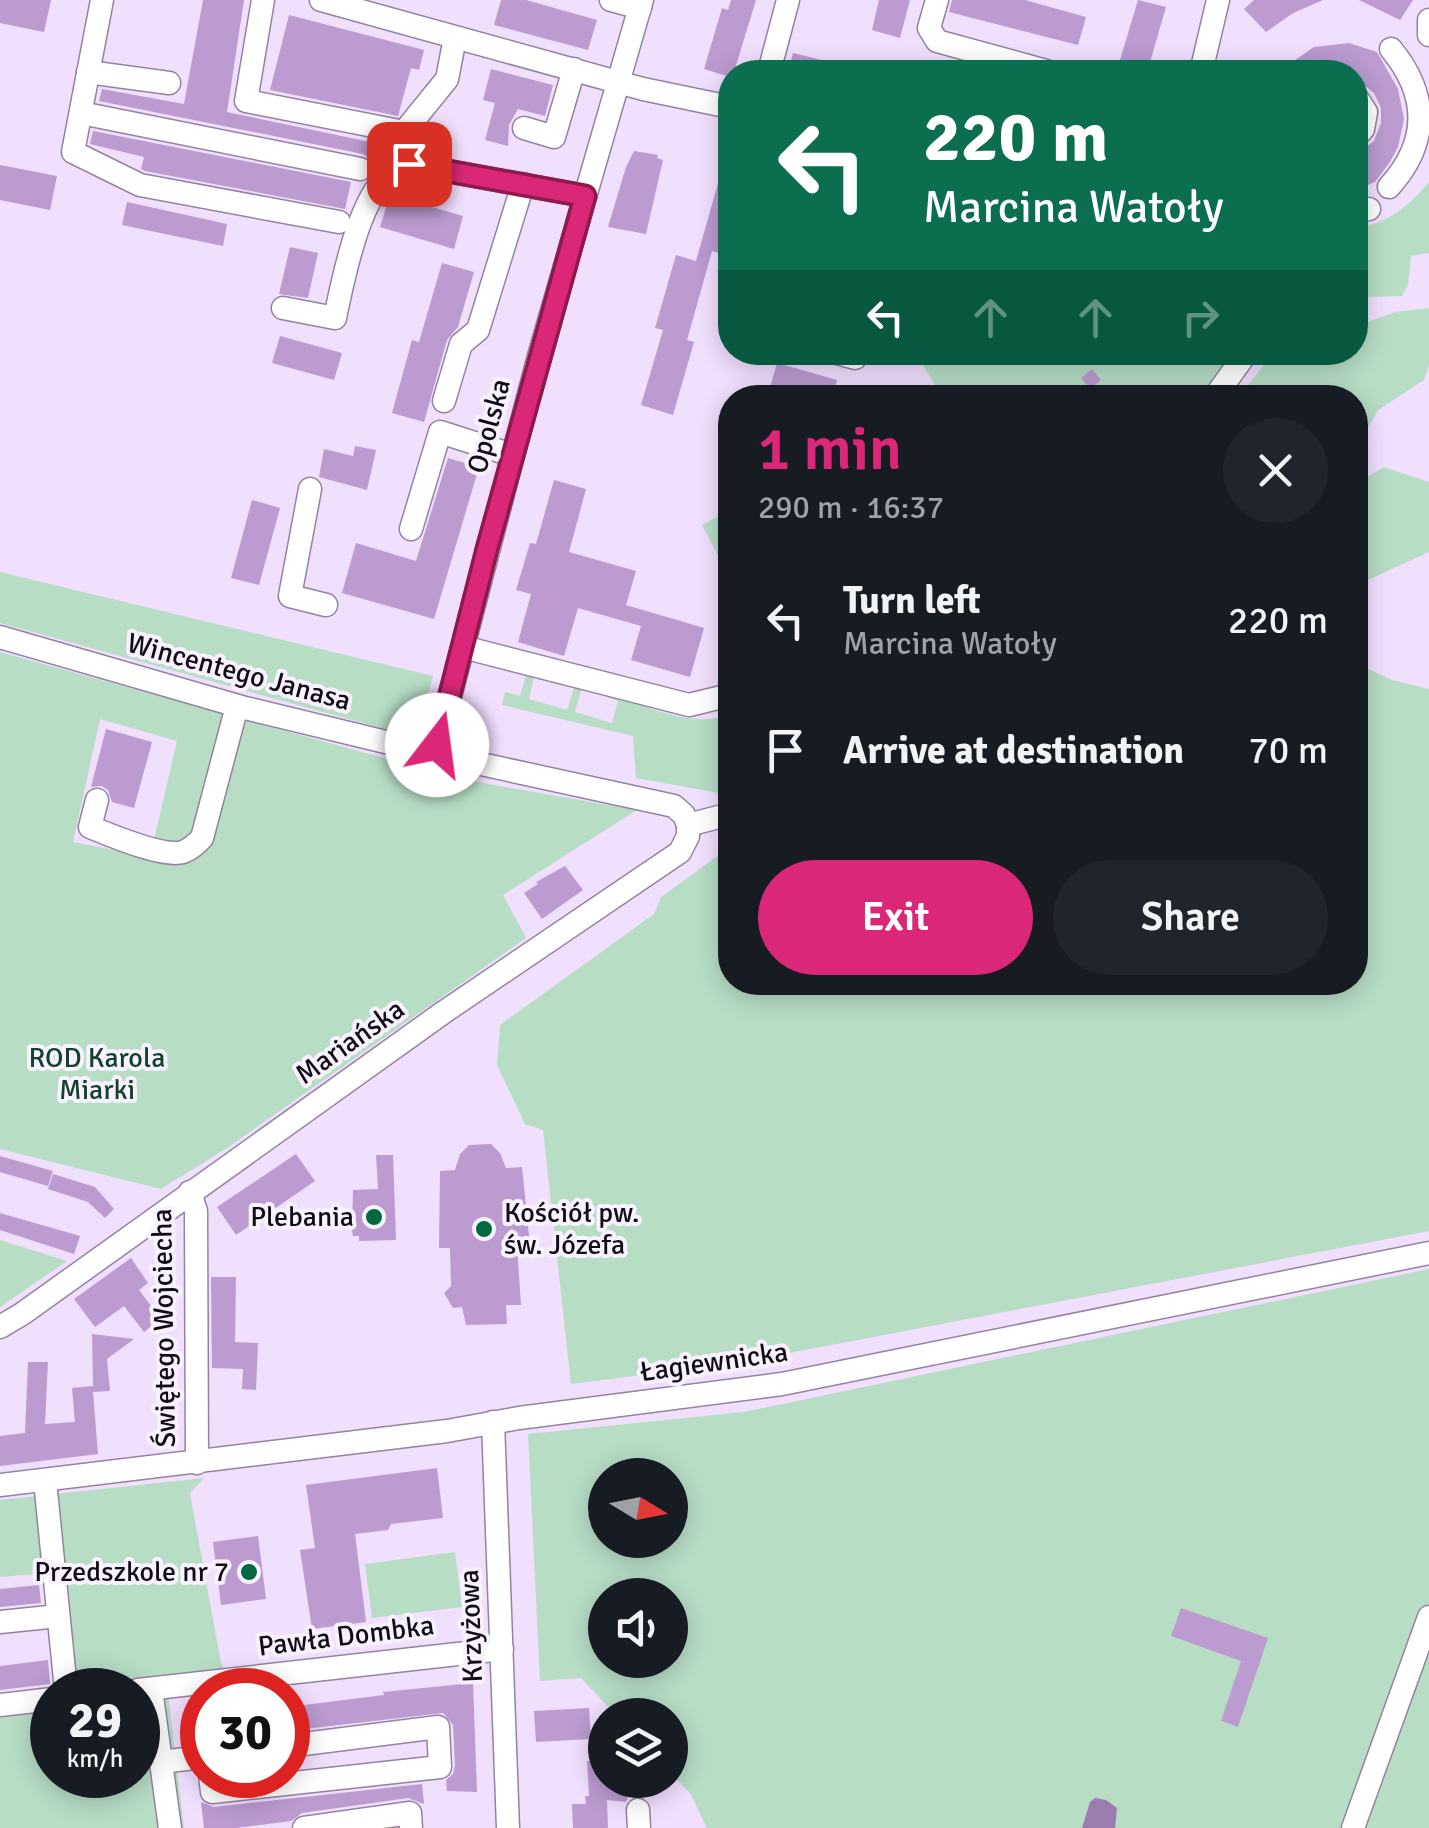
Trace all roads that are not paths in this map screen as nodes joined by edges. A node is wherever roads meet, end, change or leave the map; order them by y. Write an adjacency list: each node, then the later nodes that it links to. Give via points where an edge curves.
1 (102, 0): 17 (street)
2 (263, 0): 11 (street, via 246,101 404,132 447,79)
3 (321, 0): 11 (street)
4 (612, 0): 7 (street)
5 (788, 0): 13 (street)
6 (937, 0): 14 (street, via 929,28 937,41)
7 (641, 4): 18 (street, Opolska)
8 (1217, 5): 15 (street)
9 (1429, 20): 10 (street)
10 (1429, 35)
11 (455, 38): 16 (street)
12 (1391, 49): 20 (street)
13 (772, 60)
14 (1006, 60)
15 (1204, 60)
16 (574, 68): 18 (street); 23 (street, via 554,137)
17 (88, 72): 19 (street); 22 (street)
18 (618, 82): 21 (street); 27 (street, Opolska)
19 (169, 84)
20 (1425, 86): 26 (street, via 1423,138 1406,172)
21 (718, 104)
22 (81, 113): 24 (street); 28 (street, via 73,152 140,186)
23 (524, 128)
24 (360, 169)
25 (523, 184): 27 (street); 29 (street, via 396,166 383,177 357,232 335,318); 30 (street, via 478,330 461,344)
26 (1388, 187)
27 (585, 196): 31 (street, Opolska)
28 (339, 222)
29 (282, 308)
30 (444, 401)
31 (512, 455): 33 (street, via 440,432); 36 (street, Opolska)
32 (310, 489): 34 (street, via 290,596)
33 (411, 528)
34 (326, 605)
35 (0, 636): 38 (street, Wincentego Janasa)
36 (463, 648): 37 (street, via 689,706); 39 (street, Opolska)
37 (718, 698)
38 (237, 706): 39 (street, Wincentego Janasa); 40 (street, via 202,838 194,846 175,853 90,827)
39 (435, 754): 42 (street, Wincentego Janasa, via 674,806)
40 (97, 800)
41 (718, 817): 42 (street)
42 (688, 825): 43 (street, Mariańska, via 680,852)
43 (190, 1192): 45 (street, Mariańska); 47 (street, Świętego Wojciecha, via 196,1211)
44 (1429, 1253): 46 (street, Łagiewnicka, via 782,1384)
45 (0, 1327)
46 (493, 1422): 47 (street, Łagiewnicka); 53 (street, Krzyżowa)
47 (197, 1463): 48 (street, Łagiewnicka)
48 (45, 1481): 49 (street, Łagiewnicka); 50 (street)
49 (0, 1486)
50 (58, 1616): 52 (street); 54 (street)
51 (1429, 1616): 67 (street)
52 (0, 1622)
53 (502, 1650): 55 (street, Pawła Dombka); 66 (street, Krzyżowa)
54 (64, 1668)
55 (160, 1688)
56 (30, 1702): 57 (street)
57 (0, 1705)
58 (310, 1743): 62 (street, via 438,1727 440,1768)
59 (160, 1758): 61 (street)
60 (180, 1760): 61 (street)
61 (161, 1762): 63 (street)
62 (310, 1782)
63 (170, 1828)
64 (304, 1828): 65 (street, via 410,1813)
65 (411, 1828)
66 (508, 1828)
67 (1353, 1828)

